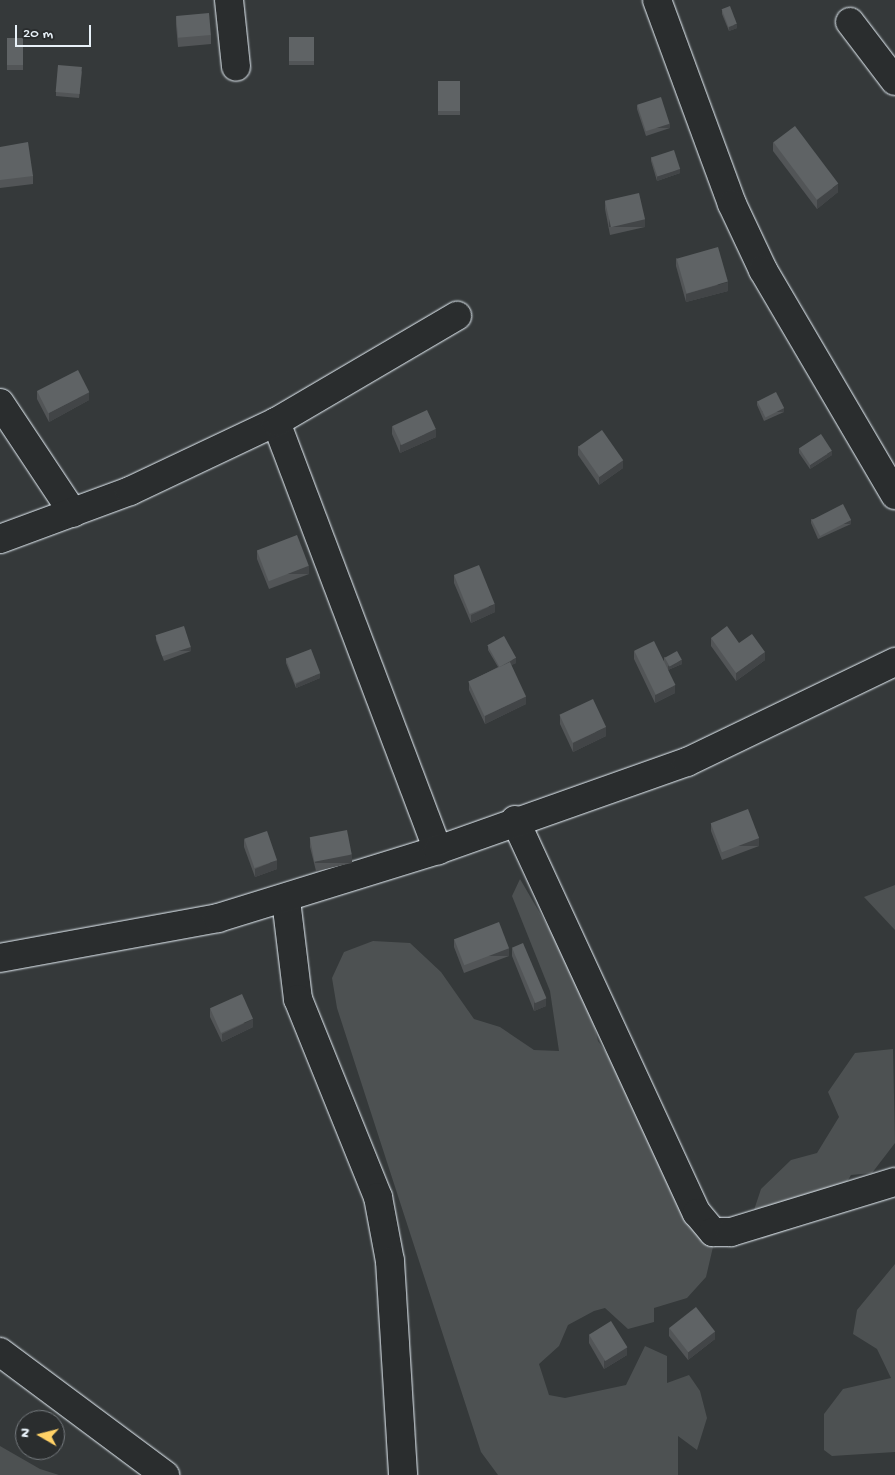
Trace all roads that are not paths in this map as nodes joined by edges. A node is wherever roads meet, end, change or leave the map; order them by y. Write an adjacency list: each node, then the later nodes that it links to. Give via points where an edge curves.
1 (229, 0): 4 (street)
2 (656, 0): 9 (street, via 732,204 763,270)
3 (850, 22): 5 (street)
4 (236, 67)
5 (895, 81)
6 (457, 316): 8 (street)
7 (0, 403): 10 (street)
8 (276, 422): 10 (street, via 130,492); 14 (street)
9 (895, 495)
10 (73, 513): 11 (street)
11 (0, 540)
12 (895, 662): 13 (street, via 687,762)
13 (515, 820): 14 (street); 17 (street, via 697,1213 712,1232 731,1232)
14 (438, 850): 15 (street)
15 (286, 900): 16 (street, via 218,918); 20 (street, via 298,999 378,1198 390,1261)
16 (0, 958)
17 (895, 1182)
18 (0, 1352): 19 (street)
19 (165, 1475)
20 (403, 1475)

